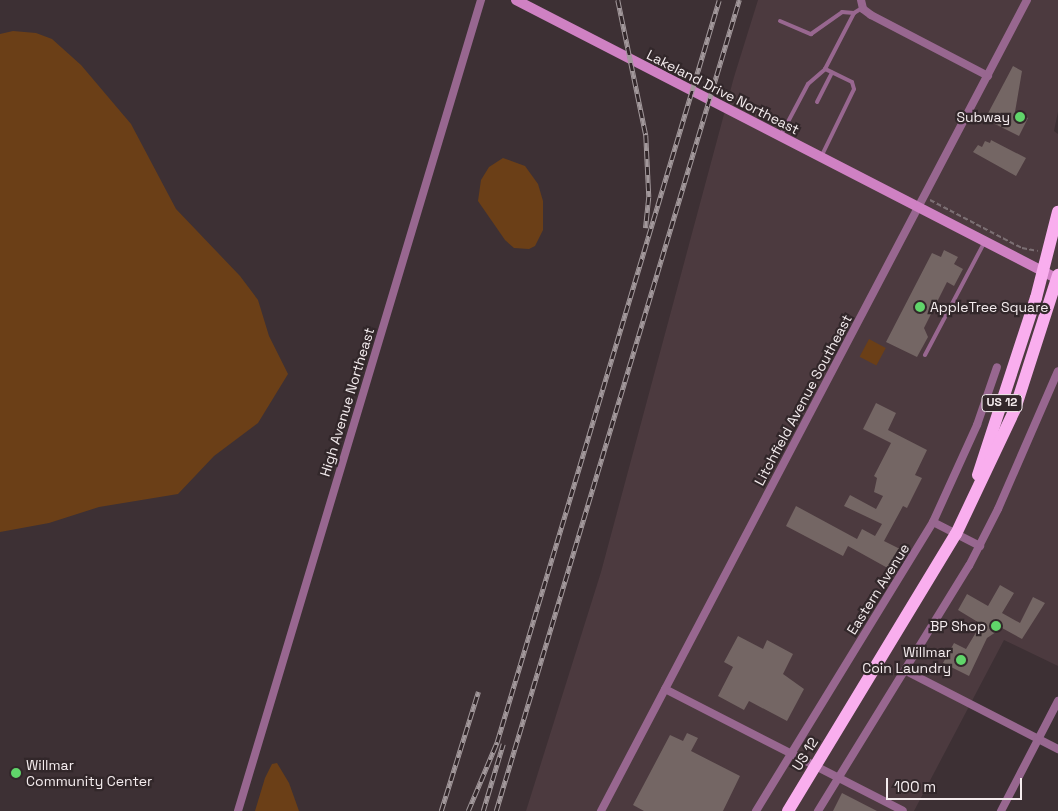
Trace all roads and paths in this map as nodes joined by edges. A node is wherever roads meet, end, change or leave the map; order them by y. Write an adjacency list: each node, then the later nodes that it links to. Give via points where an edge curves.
1 (481, 0): 34 (street, High Avenue Northeast)
2 (516, 0): 11 (main road, Lakeland Drive Northeast)
3 (1027, 0): 9 (street, Litchfield Avenue Southeast)
4 (862, 4): 5 (lane); 9 (street, via 870,15)
5 (854, 13): 6 (lane, via 842,12 811,34); 7 (lane)
6 (780, 21)
7 (825, 69): 8 (lane); 11 (lane, via 808,84)
8 (832, 72): 10 (lane); 12 (lane, via 852,82 854,89)
9 (988, 76): 13 (street, Litchfield Avenue Southeast)
10 (817, 102)
11 (780, 137): 12 (main road, Lakeland Drive Northeast)
12 (821, 157): 13 (main road, Lakeland Drive Northeast)
13 (921, 203): 15 (main road, Lakeland Drive Northeast); 16 (path, via 1022,248); 27 (street, Litchfield Avenue Southeast)
14 (1058, 212): 17 (highway, US 12 / US 12)
15 (985, 241): 17 (main road, Lakeland Drive Northeast); 19 (lane)
16 (1034, 249)
17 (1044, 272): 18 (main road, Lakeland Drive Northeast); 24 (highway, US 12 / US 12)
18 (1058, 278): 24 (highway, US 12 / US 12, via 1016,409)
19 (925, 355)
20 (997, 367): 23 (street, Eastern Avenue, via 977,425)
21 (1058, 371): 22 (street)
22 (1055, 386): 25 (street)
23 (933, 522): 24 (street); 31 (street, Eastern Avenue)
24 (956, 534): 25 (street); 32 (highway, US 12 / US 12)
25 (980, 546): 26 (street)
26 (906, 671): 29 (street); 33 (street)
27 (665, 689): 31 (street); 35 (street, Litchfield Avenue Southeast)
28 (1058, 701): 29 (street)
29 (1038, 739): 30 (street); 40 (street)
30 (1058, 749)
31 (791, 753): 32 (street); 36 (street, Eastern Avenue)
32 (815, 766): 33 (street); 37 (highway, US 12 / US 12)
33 (839, 778): 38 (street); 39 (street)
34 (238, 811)
35 (601, 811)
36 (756, 811)
37 (788, 811)
38 (818, 811)
39 (903, 811)
40 (1001, 811)

